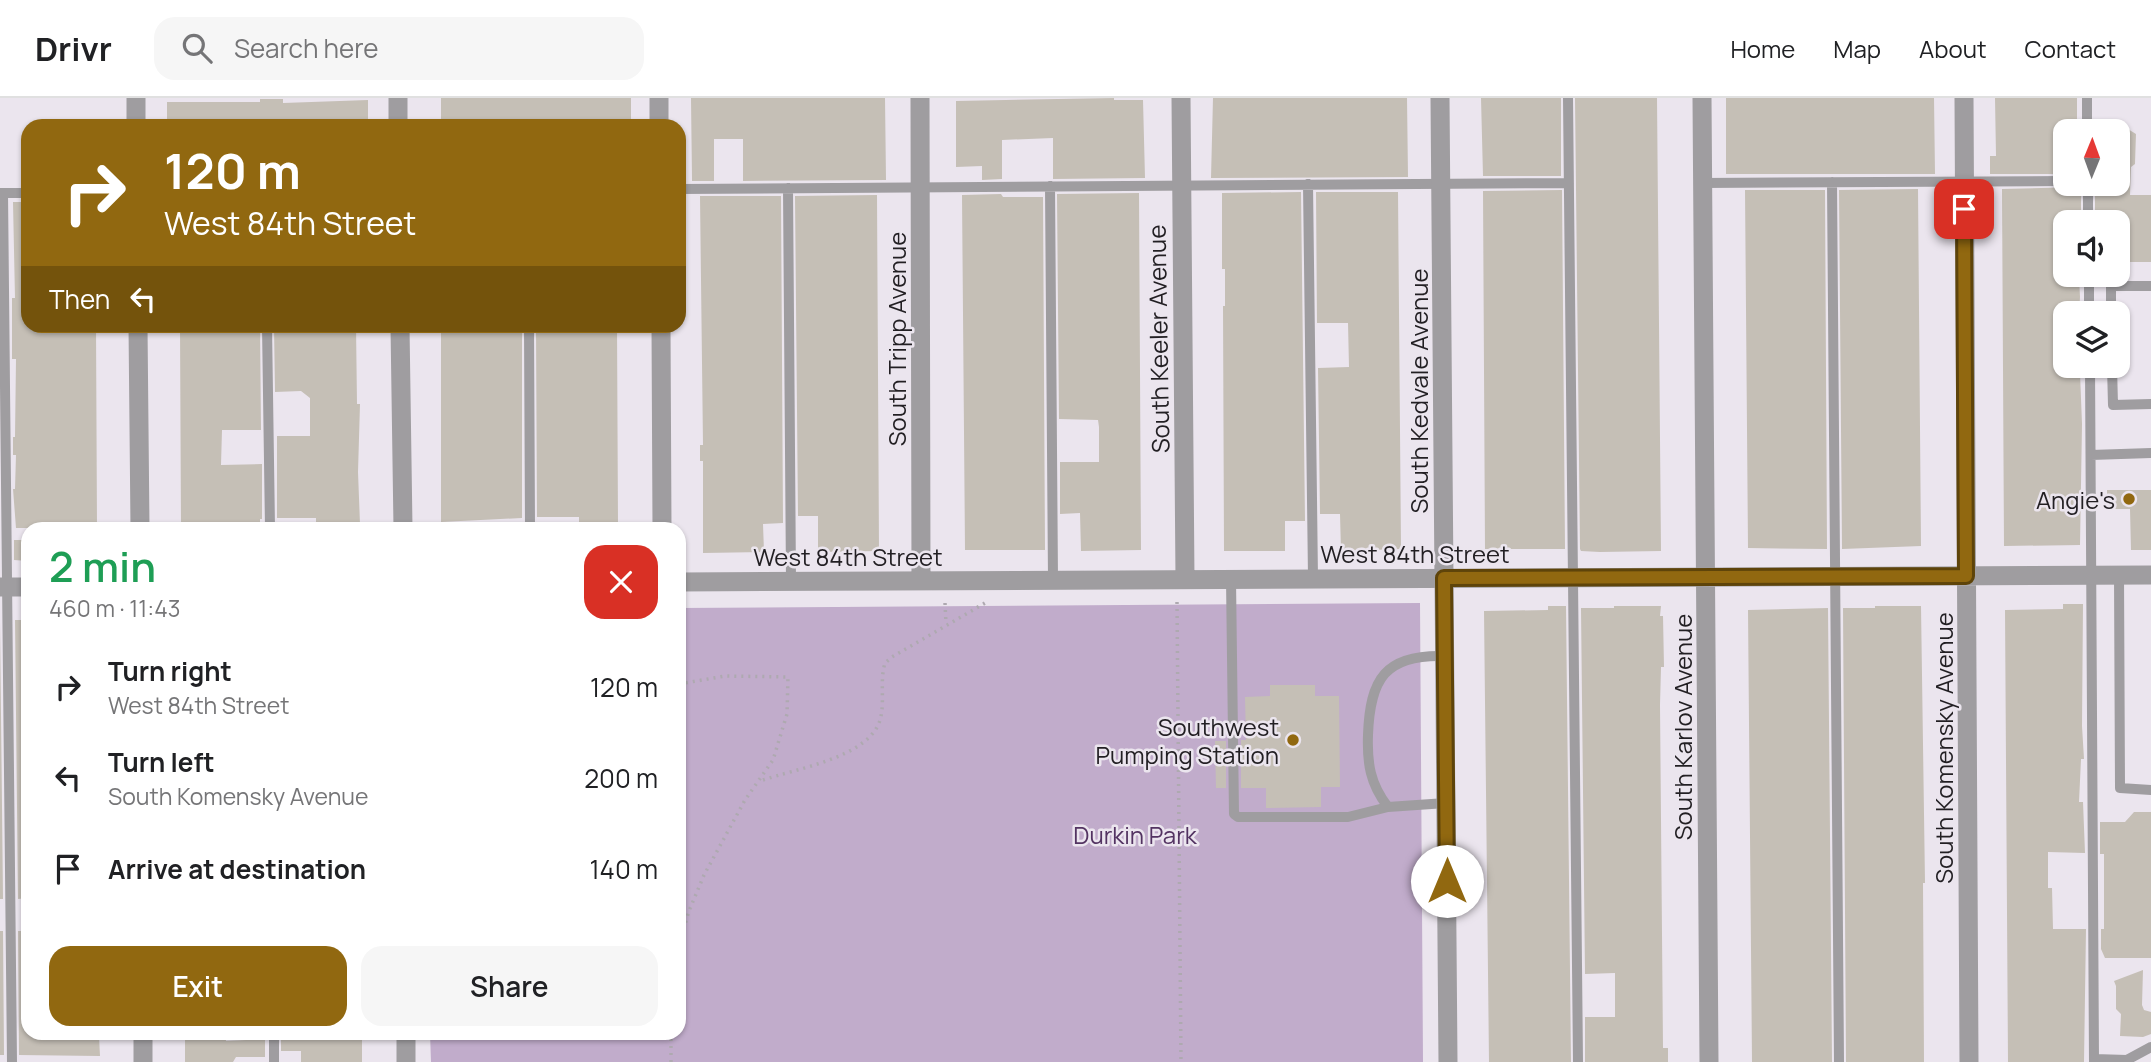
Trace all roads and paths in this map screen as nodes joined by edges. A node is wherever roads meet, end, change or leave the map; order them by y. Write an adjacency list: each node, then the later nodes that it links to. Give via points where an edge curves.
1 (136, 98): 11 (street)
2 (398, 98): 12 (street)
3 (659, 98): 13 (street)
4 (920, 98): 24 (street, South Tripp Avenue)
5 (1181, 98): 20 (street, South Keeler Avenue)
6 (1440, 98): 22 (street, South Kedvale Avenue)
7 (1569, 98): 18 (lane)
8 (1702, 98): 19 (street, South Karlov Avenue)
9 (1964, 98): 17 (street, South Komensky Avenue)
10 (2087, 98): 14 (lane)
11 (136, 119)
12 (398, 119)
13 (659, 119)
14 (2087, 119)
15 (2053, 181): 17 (lane)
16 (1832, 182): 17 (lane); 19 (lane); 50 (lane)
17 (1964, 182): 51 (street, South Komensky Avenue)
18 (1569, 183): 22 (lane); 52 (lane)
19 (1702, 183): 46 (street, South Karlov Avenue)
20 (1181, 184): 21 (lane); 23 (lane); 55 (street, South Keeler Avenue)
21 (1308, 184): 22 (lane); 53 (lane)
22 (1441, 184): 54 (street, South Kedvale Avenue)
23 (1050, 186): 24 (lane); 58 (lane)
24 (920, 187): 25 (lane); 57 (street, South Tripp Avenue)
25 (788, 188): 26 (lane); 59 (lane)
26 (686, 189)
27 (1, 193): 28 (lane); 61 (lane)
28 (21, 193)
29 (2151, 286): 30 (lane, via 2111,286)
30 (2111, 301)
31 (138, 333): 41 (street)
32 (267, 333): 42 (lane)
33 (400, 333): 43 (street)
34 (529, 333): 44 (lane)
35 (661, 333): 45 (street)
36 (2090, 378): 40 (lane)
37 (2112, 378): 38 (lane, via 2113,405)
38 (2151, 404)
39 (2151, 453): 40 (lane)
40 (2091, 455): 47 (lane)
41 (140, 522)
42 (270, 522)
43 (403, 522)
44 (530, 522)
45 (662, 522)
46 (1705, 575): 50 (street, West 84th Street); 52 (street, West 84th Street); 87 (street, South Karlov Avenue)
47 (2092, 575): 48 (street, West 84th Street); 51 (street, West 84th Street); 78 (lane)
48 (2119, 575): 49 (street, West 84th Street); 69 (lane, via 2120,789)
49 (2151, 575)
50 (1835, 576): 51 (street, West 84th Street); 88 (lane)
51 (1966, 576): 89 (street, South Komensky Avenue)
52 (1573, 577): 54 (street, West 84th Street); 86 (lane)
53 (1313, 578): 54 (street, West 84th Street); 56 (street, West 84th Street)
54 (1444, 578): 66 (street, South Kedvale Avenue)
55 (1185, 579): 56 (street, West 84th Street); 58 (street, West 84th Street)
56 (1231, 579): 71 (lane, via 1234,814 1348,817)
57 (921, 580): 58 (street, West 84th Street); 59 (street, West 84th Street)
58 (1053, 580)
59 (791, 581): 60 (street, West 84th Street)
60 (686, 582)
61 (12, 587): 79 (lane)
62 (1177, 602): 84 (path)
63 (945, 603): 65 (path)
64 (985, 603): 65 (path)
65 (946, 624): 68 (path, via 886,663 879,723 860,745 830,760)
66 (1445, 656): 70 (street, South Kedvale Avenue); 71 (lane, via 1408,658 1382,675 1375,688 1369,708 1370,772 1373,786)
67 (686, 683): 68 (path, via 725,676 788,677 787,714 773,760)
68 (761, 780): 72 (path, via 704,875)
69 (2151, 790)
70 (1446, 803): 71 (lane); 85 (street, South Kedvale Avenue)
71 (1388, 807)
72 (686, 921)
73 (143, 1040): 80 (street)
74 (274, 1040): 81 (lane)
75 (406, 1040): 82 (street)
76 (671, 1040): 83 (path)
77 (2151, 1047): 78 (lane, via 2127,1060)
78 (2094, 1061)
79 (12, 1062)
80 (144, 1062)
81 (274, 1062)
82 (406, 1062)
83 (671, 1062)
84 (1181, 1062)
85 (1448, 1062)
86 (1578, 1062)
87 (1709, 1062)
88 (1839, 1062)
89 (1969, 1062)

